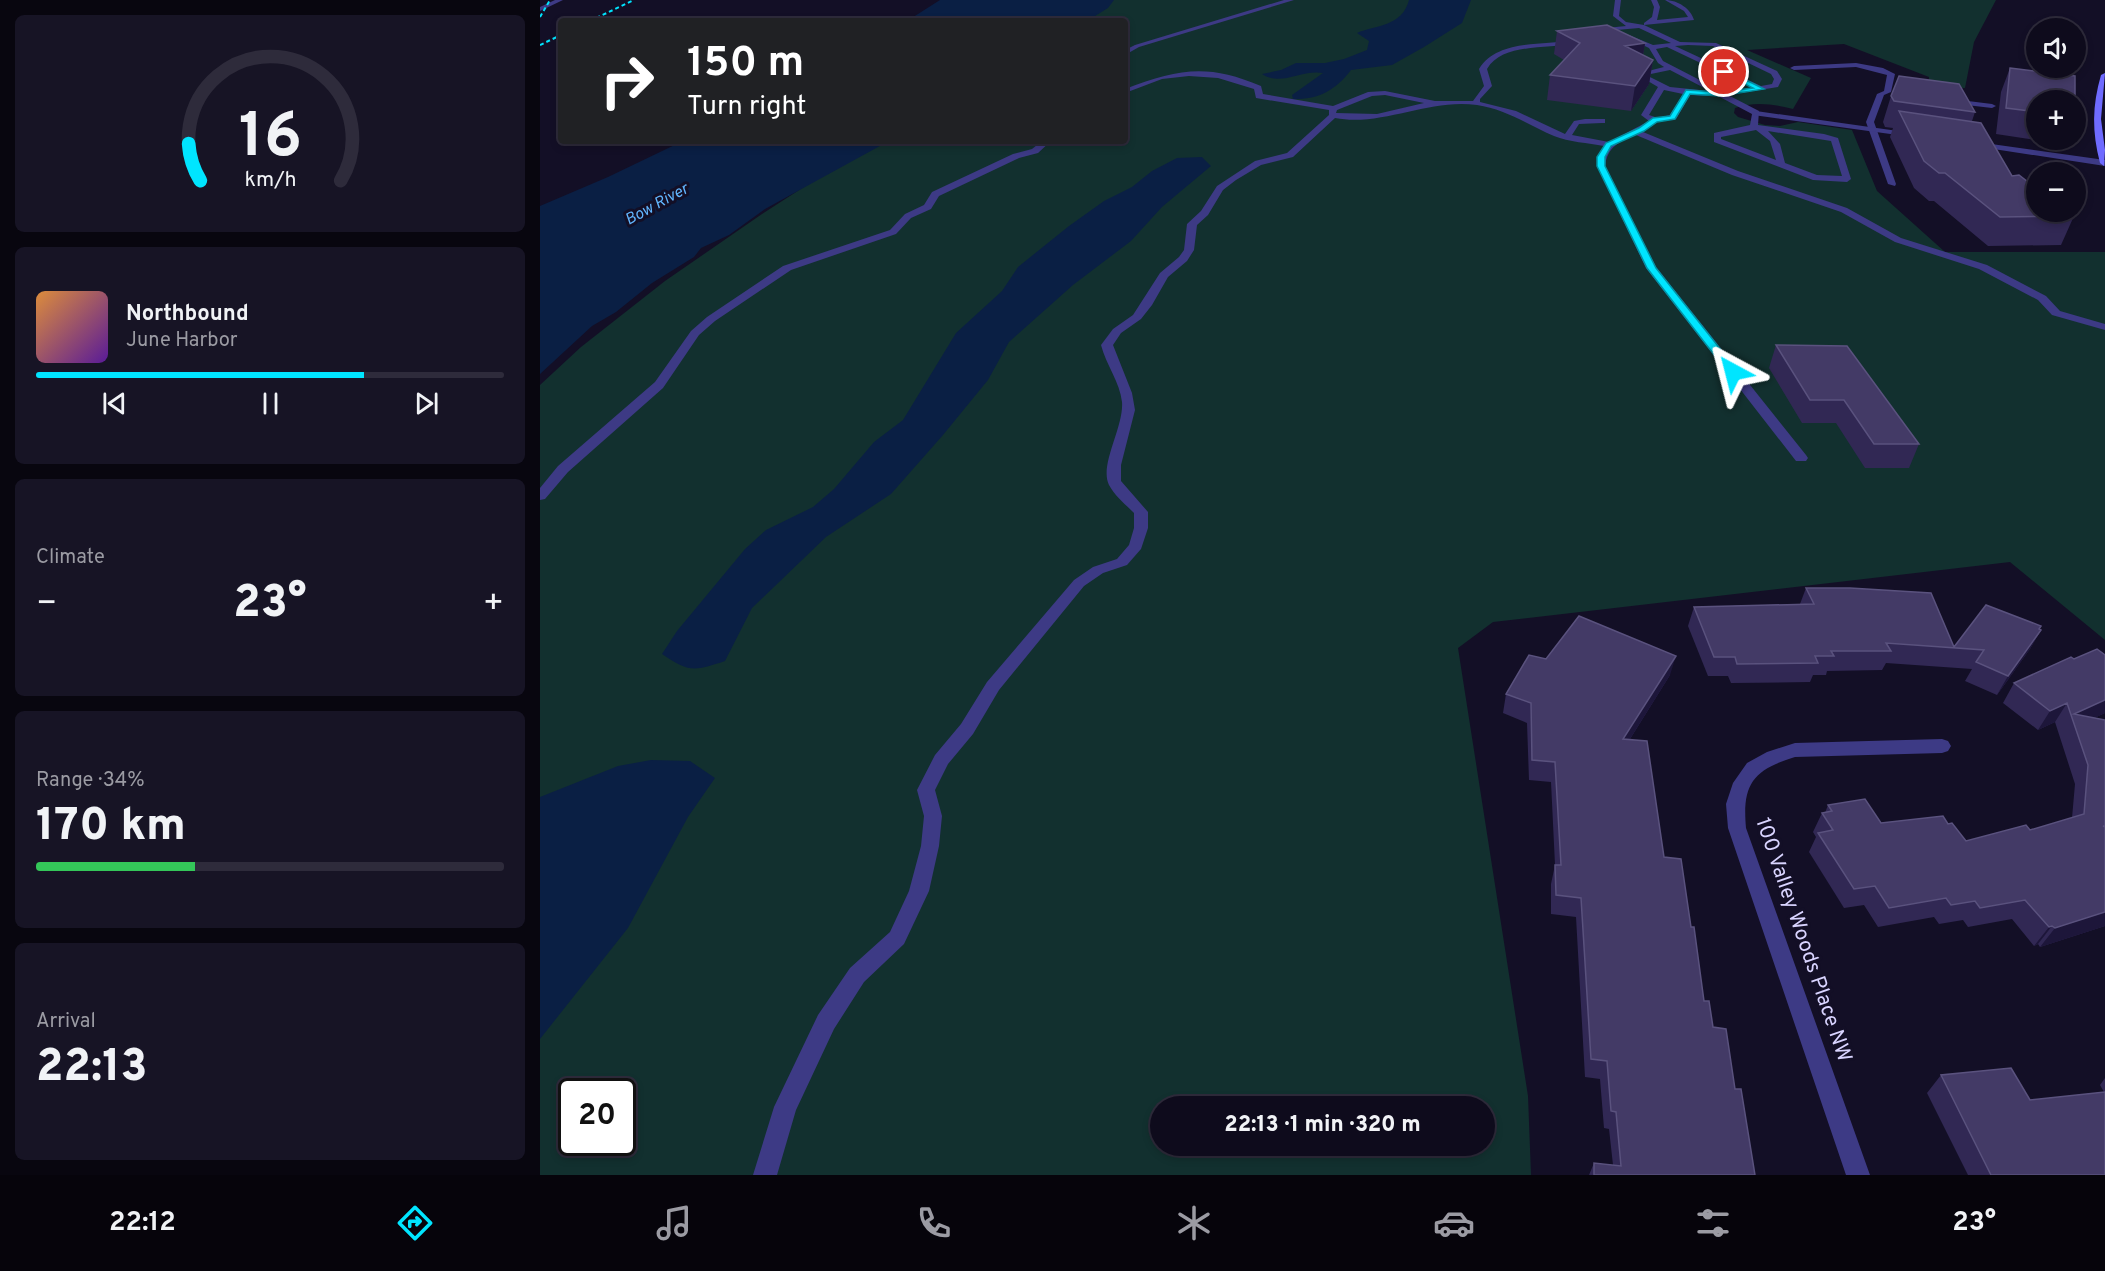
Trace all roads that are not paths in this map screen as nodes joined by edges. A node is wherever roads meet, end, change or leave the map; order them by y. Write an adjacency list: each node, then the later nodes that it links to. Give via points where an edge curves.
1 (560, 0): 6 (street)
2 (1291, 0): 15 (street)
3 (1618, 0): 8 (street, via 1616,16 1624,23)
4 (1654, 0): 7 (street, via 1657,7)
5 (1668, 0): 7 (street, via 1686,10 1692,19)
6 (540, 9)
7 (1652, 22): 8 (street)
8 (1638, 26): 9 (street); 12 (street)
9 (1585, 33)
10 (1624, 34): 14 (street)
11 (1575, 36): 29 (street, via 1572,43 1505,51 1490,57 1483,69 1488,86 1476,99)
12 (1679, 44): 13 (street); 20 (street, via 1714,44 1774,73 1778,79 1774,85)
13 (1668, 46): 14 (street); 20 (street)
14 (1652, 47): 16 (street, via 1656,59)
15 (1128, 51)
16 (1671, 68): 19 (street, via 1640,74); 25 (street)
17 (1794, 68): 23 (street, via 1878,69 1891,74)
18 (2105, 75): 44 (street, via 2096,114 2097,137)
19 (1662, 87): 22 (street); 34 (street, via 1645,115)
20 (1761, 89): 25 (street)
21 (1128, 91): 32 (street, via 1179,74 1223,76 1258,88 1259,96)
22 (1688, 92): 25 (street); 34 (street, via 1673,117)
23 (1887, 92): 24 (street); 37 (street, via 1881,94 1870,122)
24 (1899, 93)
25 (1720, 94): 33 (street)
26 (1945, 100): 30 (street)
27 (1435, 103): 28 (street); 31 (street); 32 (street, via 1371,94)
28 (1459, 103): 29 (street); 31 (street, via 1449,109)
29 (1477, 103): 39 (street)
30 (1992, 106)
31 (1415, 109): 32 (street, via 1347,118)
32 (1334, 112): 51 (street, via 1290,155 1248,168 1220,188 1205,213 1191,224 1189,250 1183,259 1164,275 1137,317 1117,331 1107,345 1129,403 1125,432 1112,470 1115,483 1141,512 1136,546 1122,562 1098,570 1079,583 993,686 968,729 941,760 926,790 933,816 919,891 897,938 857,975 826,1022 785,1107)
33 (1756, 112): 36 (street); 37 (street)
34 (1655, 120): 38 (street)
35 (1602, 122): 39 (street, via 1576,122 1570,126)
36 (1754, 127): 45 (street, via 1778,143); 45 (street, via 1717,135 1717,140); 45 (street, via 1835,140 1847,179 1815,178)
37 (1872, 129): 40 (street); 46 (street)
38 (1637, 132): 43 (street); 47 (street, via 1735,173 1844,210 1898,240 1983,267 2042,298 2056,313)
39 (1568, 136): 43 (street)
40 (1919, 136)
41 (1966, 142): 44 (street)
42 (1043, 144): 49 (street, via 934,194 928,207 908,216 893,232 787,268 765,281 695,333 659,385 563,469)
43 (1608, 144): 48 (street, via 1601,166 1651,268)
44 (2105, 163)
45 (1781, 165)
46 (1892, 184)
47 (2105, 327)
48 (1801, 458)
49 (540, 496)
50 (1942, 746): 52 (street, 100 Valley Woods Place NW, via 1795,750 1753,768 1742,783 1735,804 1737,828)
51 (765, 1175)
52 (1858, 1175)

